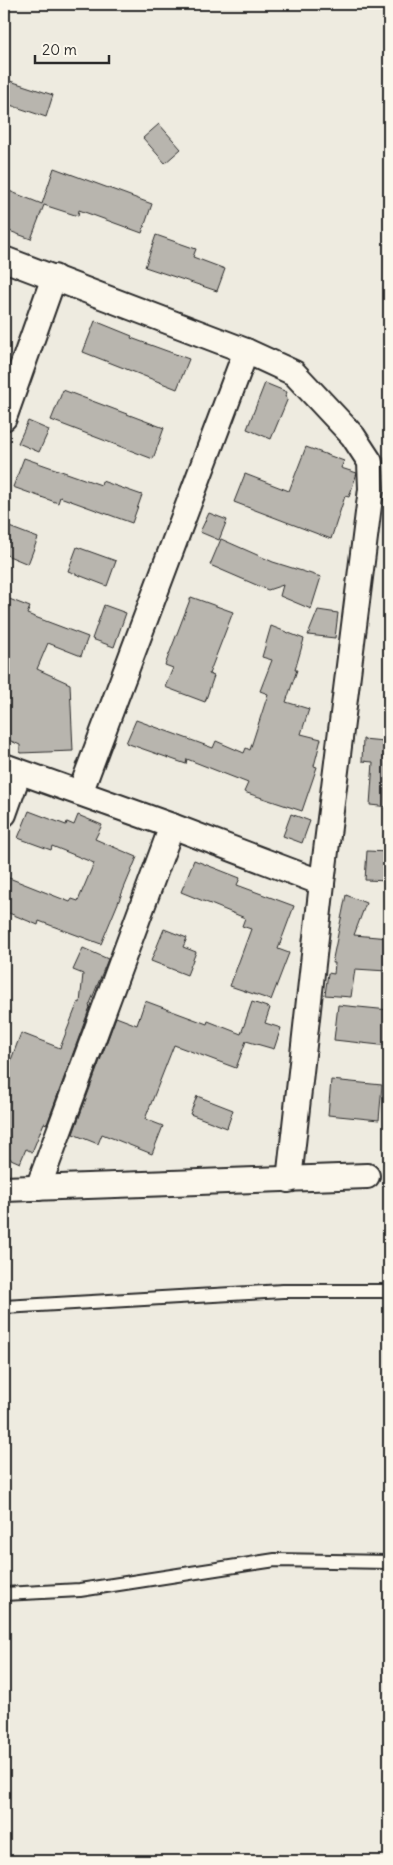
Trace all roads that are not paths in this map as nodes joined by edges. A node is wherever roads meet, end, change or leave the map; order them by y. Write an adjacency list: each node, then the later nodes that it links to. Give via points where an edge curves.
1 (4, 259): 2 (street)
2 (54, 277): 3 (street); 4 (street)
3 (246, 351): 6 (street); 9 (street, via 294,373 353,436 370,462 372,489)
4 (4, 418)
5 (12, 769): 6 (street); 7 (street)
6 (80, 793): 8 (street)
7 (4, 814)
8 (172, 826): 9 (street); 12 (street)
9 (322, 883): 11 (street)
10 (367, 1176): 11 (street)
11 (289, 1180): 12 (street)
12 (38, 1188): 13 (street)
13 (4, 1189)
14 (389, 1291): 15 (lane, via 283,1291)
15 (4, 1308)
16 (389, 1562): 17 (lane, via 275,1560 80,1590)
17 (4, 1594)

